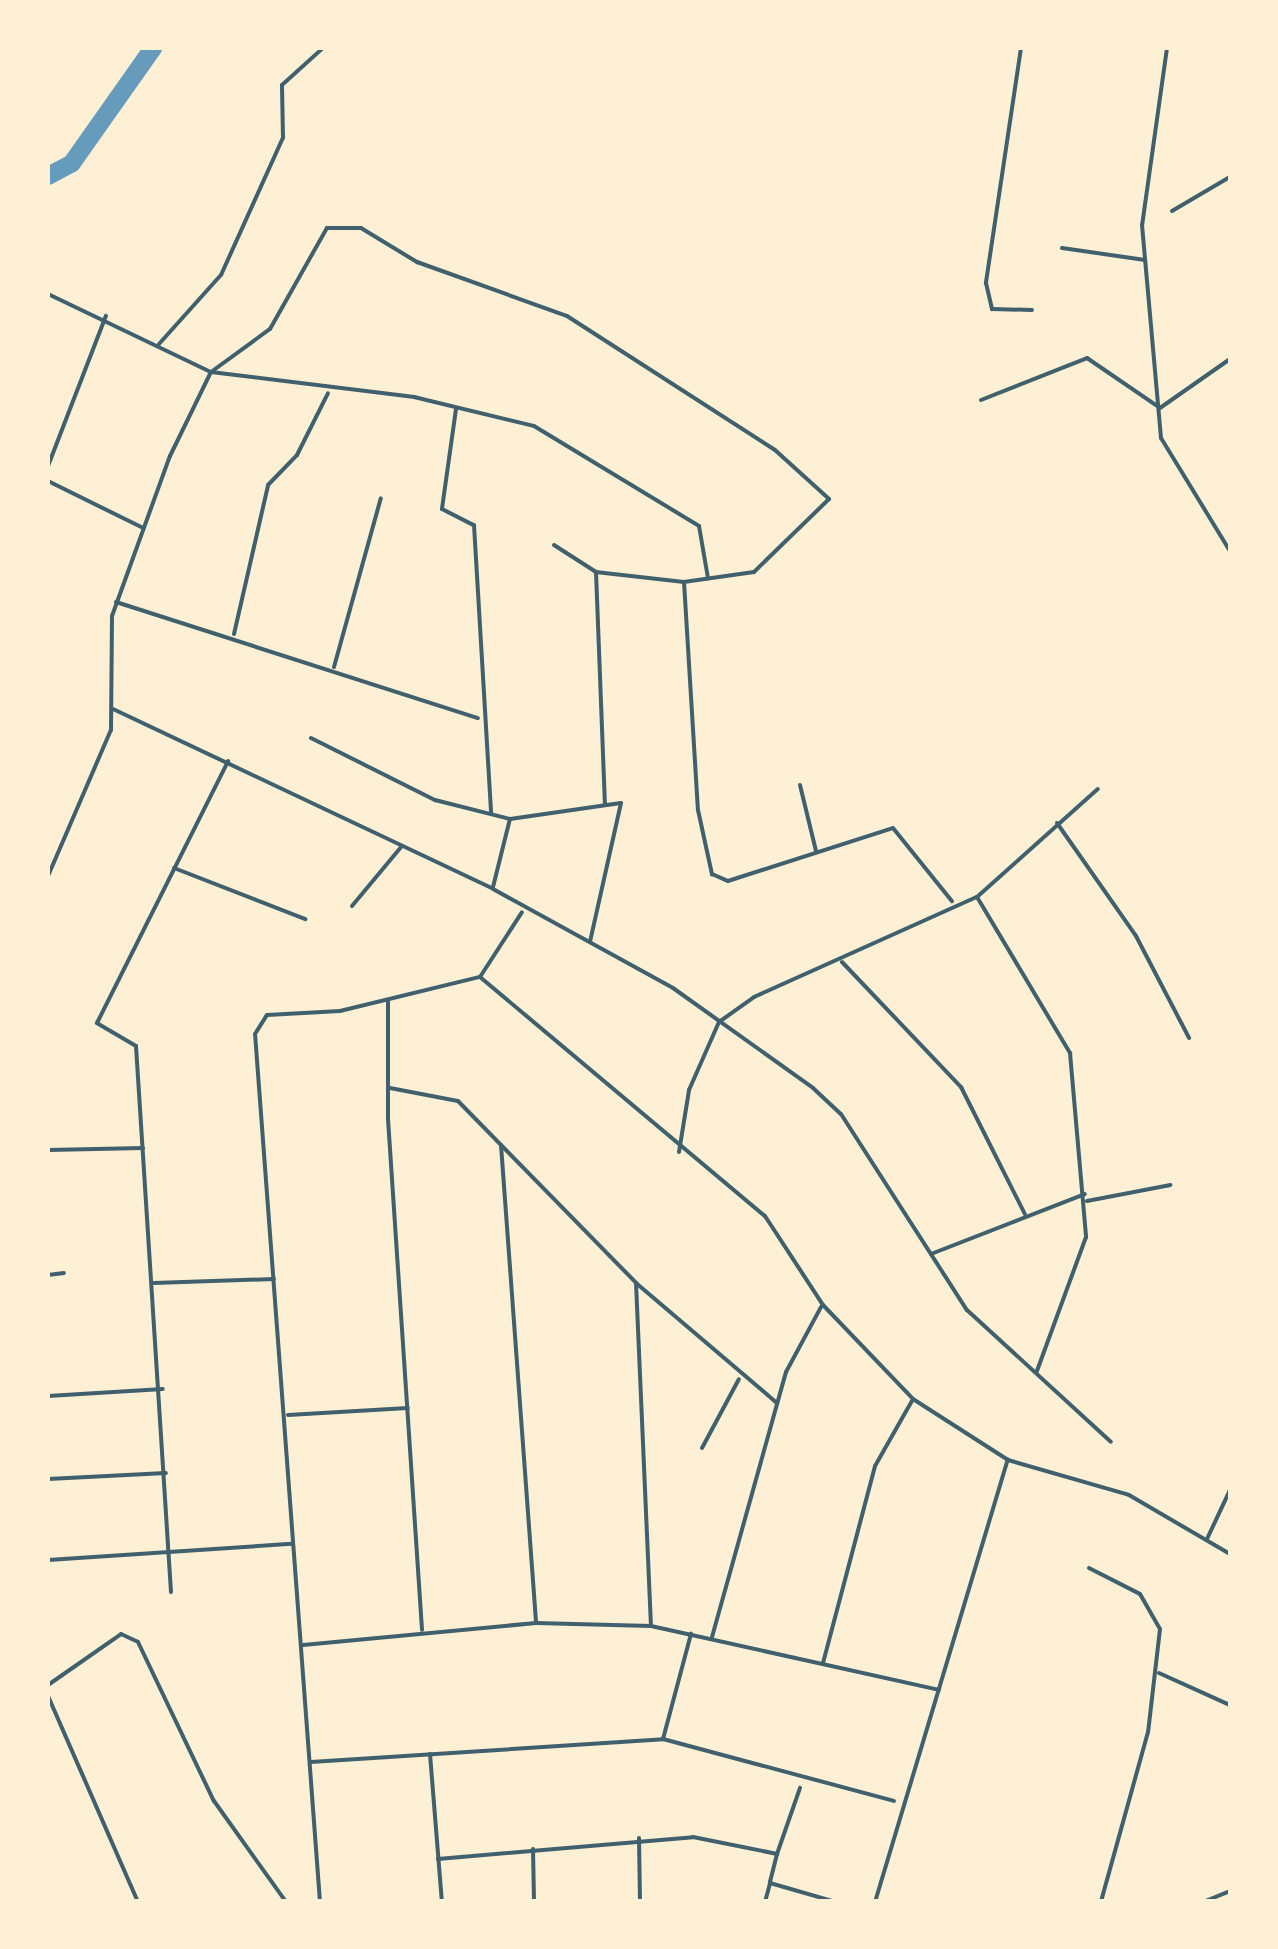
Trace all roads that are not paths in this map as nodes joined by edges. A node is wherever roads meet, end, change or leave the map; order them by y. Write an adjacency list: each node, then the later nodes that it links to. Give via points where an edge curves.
1 (323, 48): 11 (street, via 282,85 283,138 221,275)
2 (1022, 48): 9 (street, via 986,282 992,308)
3 (1167, 48): 7 (street)
4 (1230, 178): 5 (street)
5 (1172, 211)
6 (1062, 248): 7 (street)
7 (1145, 260): 17 (street)
8 (48, 294): 10 (street)
9 (1032, 310)
10 (106, 316): 11 (street); 18 (street)
11 (159, 344): 13 (street)
12 (1230, 360): 17 (street)
13 (210, 372): 14 (street); 21 (street); 25 (street, via 270,329 326,228 361,228 418,262 567,316 776,450 828,499 754,572)
14 (328, 393): 16 (street); 28 (street, via 297,455 268,485)
15 (982, 400): 17 (street, via 1087,358)
16 (456, 408): 25 (street, via 534,426 699,526); 31 (street, via 442,509 474,525)
17 (1160, 408): 23 (street, via 1161,438)
18 (48, 466)
19 (48, 481): 21 (street)
20 (381, 498): 29 (street)
21 (142, 527): 27 (street)
22 (554, 546): 24 (street)
23 (1230, 551)
24 (596, 572): 26 (street); 36 (street)
25 (708, 579): 26 (street)
26 (684, 582): 41 (street, via 698,810 712,874 728,881)
27 (116, 602): 28 (street); 30 (street)
28 (234, 634): 29 (street)
29 (334, 669): 31 (street)
30 (113, 709): 33 (street); 43 (street)
31 (480, 718): 37 (street)
32 (311, 738): 37 (street, via 435,800)
33 (229, 759): 40 (street); 42 (street)
34 (800, 785): 41 (street)
35 (1098, 789): 39 (street)
36 (605, 805): 38 (street, via 558,819); 50 (street, via 622,805)
37 (491, 815): 38 (street)
38 (510, 819): 44 (street)
39 (1056, 823): 45 (street); 55 (street, via 1136,936)
40 (402, 846): 44 (street); 47 (street)
41 (816, 851): 46 (street, via 893,828)
42 (174, 868): 49 (street); 58 (street, via 98,1028 136,1046)
43 (48, 876)
44 (493, 889): 48 (street)
45 (977, 897): 46 (street); 62 (street, via 1070,1053)
46 (953, 902): 51 (street)
47 (352, 906)
48 (522, 912): 50 (street); 52 (street)
49 (305, 920)
50 (590, 942): 54 (street)
51 (841, 962): 54 (street, via 754,997); 63 (street, via 960,1087)
52 (480, 977): 53 (street); 60 (street)
53 (388, 1001): 56 (street); 67 (street, via 259,1020 256,1113)
54 (719, 1022): 60 (street, via 689,1090); 64 (street, via 842,1114)
55 (1189, 1038)
56 (390, 1088): 57 (street, via 448,1094); 77 (street)
57 (500, 1145): 69 (street); 92 (street)
58 (143, 1148): 59 (street); 68 (street)
59 (48, 1150)
60 (679, 1152): 70 (street, via 765,1216)
61 (1170, 1185): 62 (street)
62 (1086, 1198): 63 (street); 71 (street, via 1083,1252)
63 (1025, 1214): 64 (street)
64 (930, 1255): 71 (street, via 967,1310)
65 (64, 1273): 66 (street)
66 (48, 1275)
67 (274, 1279): 68 (street); 78 (street)
68 (154, 1283): 73 (street)
69 (636, 1283): 72 (street, via 686,1316); 93 (street)
70 (823, 1305): 75 (street); 76 (street, via 798,1341)
71 (1037, 1372): 79 (street)
72 (739, 1380): 76 (street); 80 (street)
73 (162, 1389): 74 (street); 82 (street)
74 (48, 1396)
75 (912, 1399): 81 (street); 98 (street, via 875,1466)
76 (777, 1403): 96 (street)
77 (408, 1408): 78 (street); 94 (street)
78 (287, 1415): 86 (street)
79 (1111, 1442)
80 (702, 1448)
81 (1008, 1460): 85 (street, via 1129,1496); 101 (street)
82 (166, 1472): 83 (street); 87 (street)
83 (48, 1479)
84 (1230, 1490): 85 (street)
85 (1207, 1539): 88 (street)
86 (291, 1544): 87 (street); 97 (street)
87 (173, 1550): 89 (street); 91 (street)
88 (1230, 1554)
89 (48, 1560)
90 (1089, 1568): 99 (street, via 1155,1611)
91 (171, 1592)
92 (536, 1623): 93 (street); 94 (street)
93 (651, 1626): 95 (street)
94 (422, 1632): 97 (street)
95 (691, 1634): 96 (street); 104 (street)
96 (712, 1637): 98 (street)
97 (302, 1645): 106 (street)
98 (823, 1663): 101 (street)
99 (1159, 1673): 103 (street); 124 (street)
100 (48, 1685): 116 (street, via 121,1634 138,1642 214,1802)
101 (940, 1690): 123 (street)
102 (48, 1696): 115 (street)
103 (1230, 1705)
104 (663, 1739): 105 (street); 108 (street)
105 (430, 1754): 106 (street); 112 (street)
106 (311, 1762): 117 (street)
107 (800, 1788): 111 (street)
108 (894, 1801)
109 (639, 1838): 110 (street); 111 (street, via 692,1836); 120 (street)
110 (533, 1849): 112 (street); 119 (street)
111 (777, 1854): 113 (street)
112 (438, 1860): 118 (street)
113 (770, 1883): 121 (street); 122 (street)
114 (1230, 1892): 125 (street)
115 (138, 1902)
116 (286, 1902)
117 (320, 1902)
118 (442, 1902)
119 (534, 1902)
120 (640, 1902)
121 (765, 1902)
122 (836, 1902)
123 (875, 1902)
124 (1101, 1902)
125 (1203, 1902)

